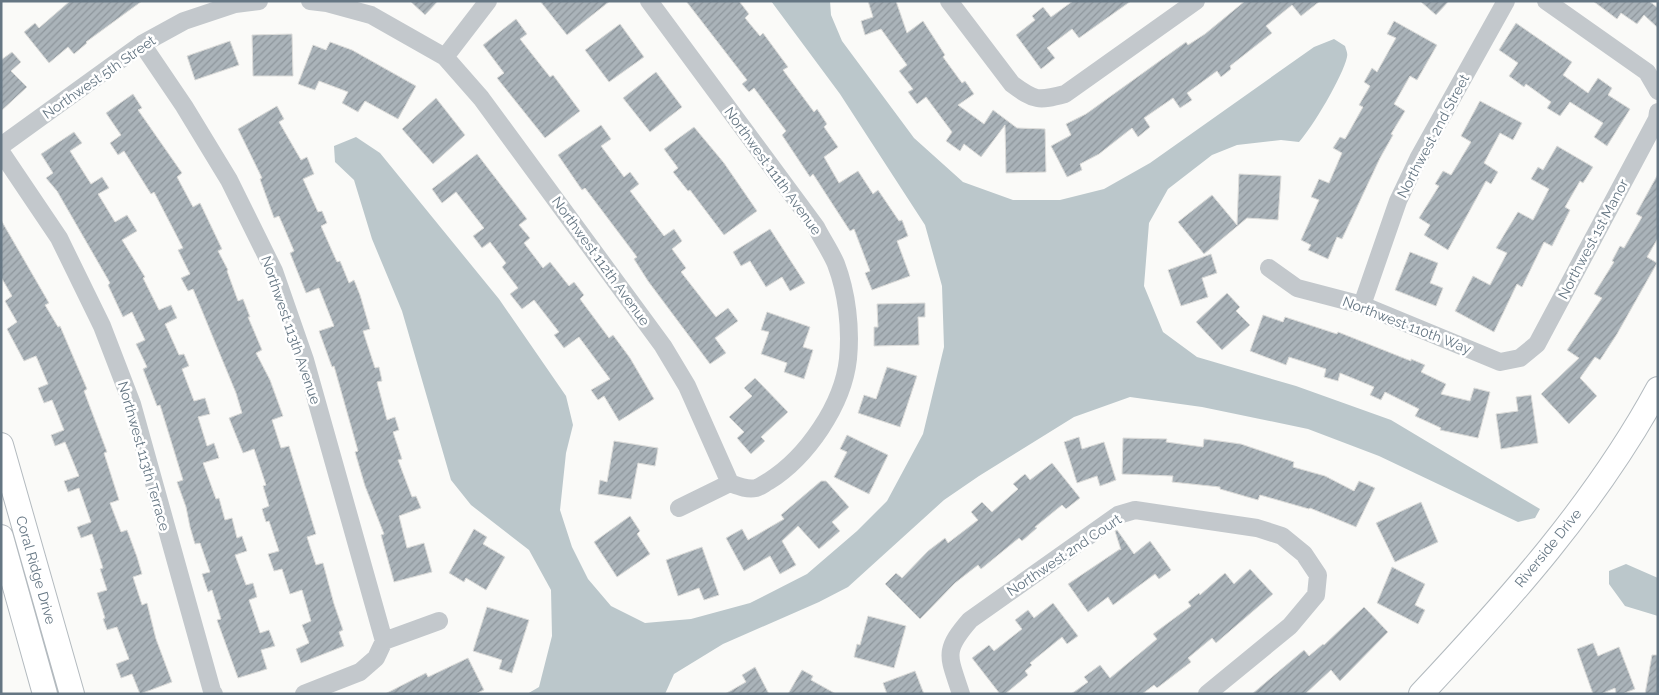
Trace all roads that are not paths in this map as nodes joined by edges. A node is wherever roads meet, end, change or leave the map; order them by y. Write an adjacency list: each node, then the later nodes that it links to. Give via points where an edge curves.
1 (259, 1): 9 (street, Northwest 5th Street, via 235,4 184,20)
2 (310, 1): 10 (street, via 327,2 371,14)
3 (488, 1): 10 (street)
4 (649, 1): 20 (street, Northwest 111th Avenue, via 816,227 836,264 846,304 848,359 840,390 824,421 807,446 779,474 756,488 742,488)
5 (949, 1): 6 (street, via 1012,84 1041,100 1064,94)
6 (1196, 1)
7 (1506, 1): 16 (street, Northwest 2nd Street, via 1398,201)
8 (1546, 1): 11 (street, via 1647,72)
9 (142, 44): 13 (street, Northwest 5th Street); 26 (street, Northwest 113th Avenue, via 229,180 274,271 305,360)
10 (445, 57): 20 (street, Northwest 112th Avenue, via 481,98 663,346 687,386)
11 (1658, 91)
12 (1658, 112): 17 (street, Northwest 1st Manor, via 1657,120 1537,344)
13 (1, 146)
14 (1, 152): 29 (street, Northwest 113th Terrace, via 59,238 102,326 132,404)
15 (1269, 268): 16 (street, Northwest 110th Way, via 1297,288)
16 (1362, 305): 17 (street, Northwest 110th Way, via 1500,362)
17 (1520, 358)
18 (1656, 395): 33 (main road, Riverside Drive, via 1562,534 1480,631)
19 (1, 445): 23 (main road, Coral Ridge Drive)
20 (730, 483): 21 (street)
21 (679, 508)
22 (1, 537): 24 (main road, Coral Ridge Drive)
23 (43, 593): 24 (main road); 28 (main road, Coral Ridge Drive)
24 (19, 600): 27 (main road, Coral Ridge Drive)
25 (439, 620): 26 (street)
26 (384, 641): 30 (street, via 376,658 360,672)
27 (45, 694)
28 (72, 694)
29 (214, 694)
30 (304, 694)
31 (961, 694): 32 (street, Northwest 2nd Court, via 949,656 954,638 970,620 1118,515 1135,510 1257,528 1282,536 1304,554 1318,575 1316,595 1290,626)
32 (1207, 694)
33 (1421, 694)

